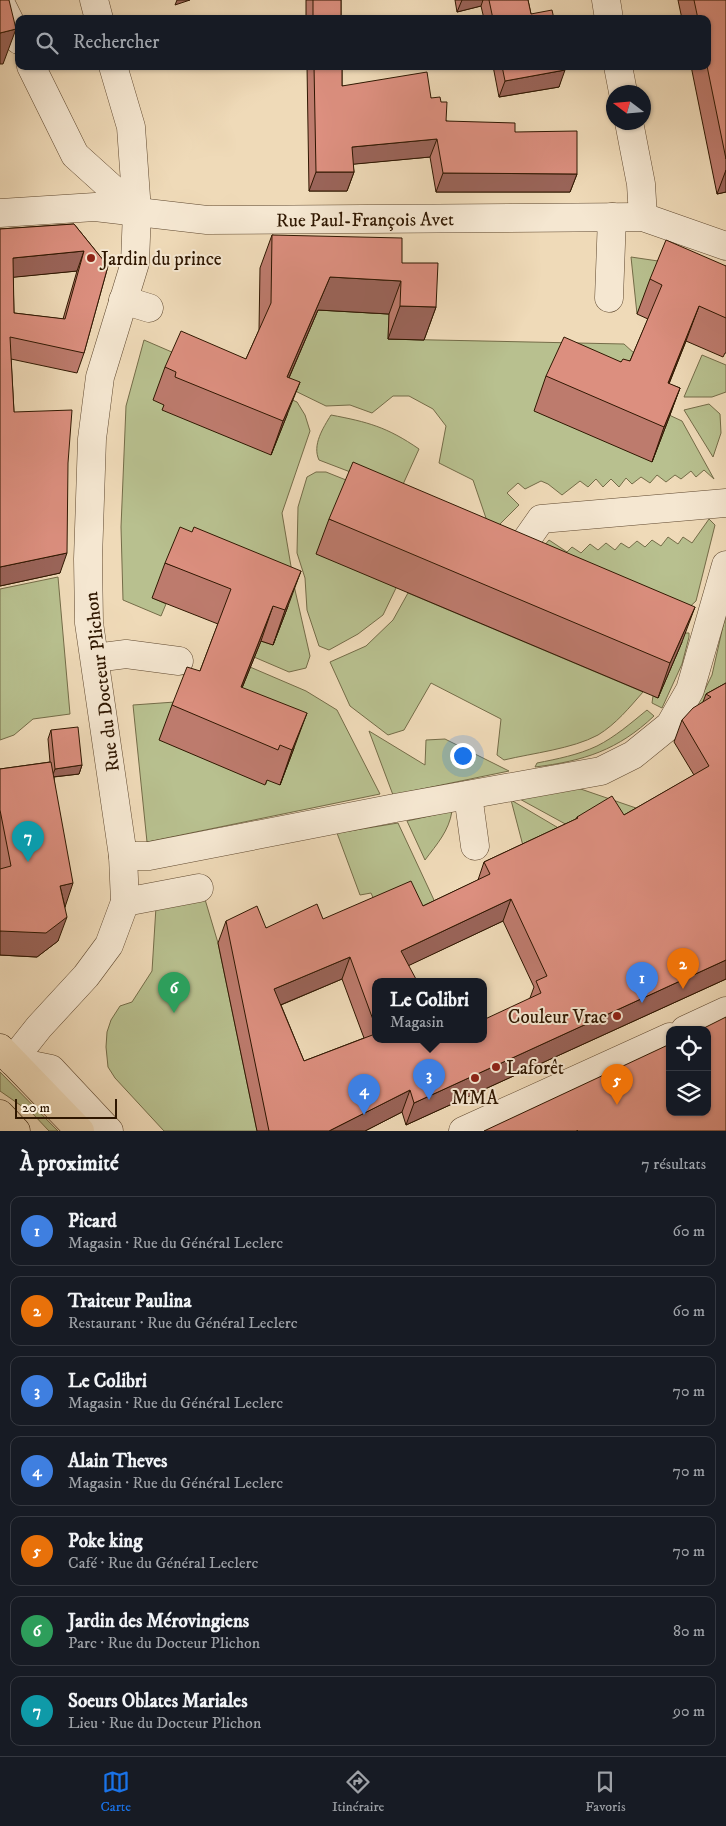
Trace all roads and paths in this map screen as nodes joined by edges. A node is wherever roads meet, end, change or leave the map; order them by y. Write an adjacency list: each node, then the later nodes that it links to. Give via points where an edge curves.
1 (94, 0): 4 (street)
2 (606, 0): 5 (street)
3 (0, 2): 6 (street)
4 (98, 15)
5 (608, 15)
6 (15, 32)
7 (33, 70): 12 (street, via 75,155)
8 (114, 70): 12 (street, Rue du Docteur Plichon, via 130,127)
9 (619, 70): 10 (street)
10 (622, 85)
11 (631, 130): 15 (street, via 641,184)
12 (138, 211): 13 (street, Rue Paul-François Avet, via 95,208); 14 (street, Rue Paul-François Avet, via 207,220); 18 (street, Rue du Docteur Plichon, via 135,263)
13 (0, 213)
14 (612, 217): 15 (street, Rue Paul-François Avet); 17 (street)
15 (643, 217): 16 (street, Rue Paul-François Avet)
16 (726, 246)
17 (609, 298)
18 (123, 300): 19 (street); 27 (street, Rue du Docteur Plichon, via 100,377 92,439 88,559 90,623)
19 (149, 308)
20 (726, 503): 22 (street, via 541,519)
21 (475, 530): 22 (street)
22 (520, 549): 23 (street)
23 (546, 561)
24 (726, 565): 26 (street)
25 (680, 619): 26 (street)
26 (707, 631): 29 (street, via 690,690 670,725 633,755 601,771)
27 (95, 658): 28 (street, via 126,654); 31 (street, Rue du Docteur Plichon)
28 (179, 661)
29 (468, 795): 30 (street); 31 (street, via 149,856)
30 (475, 846)
31 (123, 856): 33 (street, Rue du Docteur Plichon)
32 (200, 888): 33 (street)
33 (125, 902): 37 (street, Rue du Docteur Plichon, via 109,945 86,976 39,1027)
34 (726, 1011): 35 (street)
35 (694, 1026)
36 (666, 1038): 42 (street)
37 (6, 1054): 40 (main road); 41 (street, via 51,1069)
38 (0, 1114): 39 (main road)
39 (16, 1131)
40 (80, 1131)
41 (109, 1131)
42 (463, 1131)

